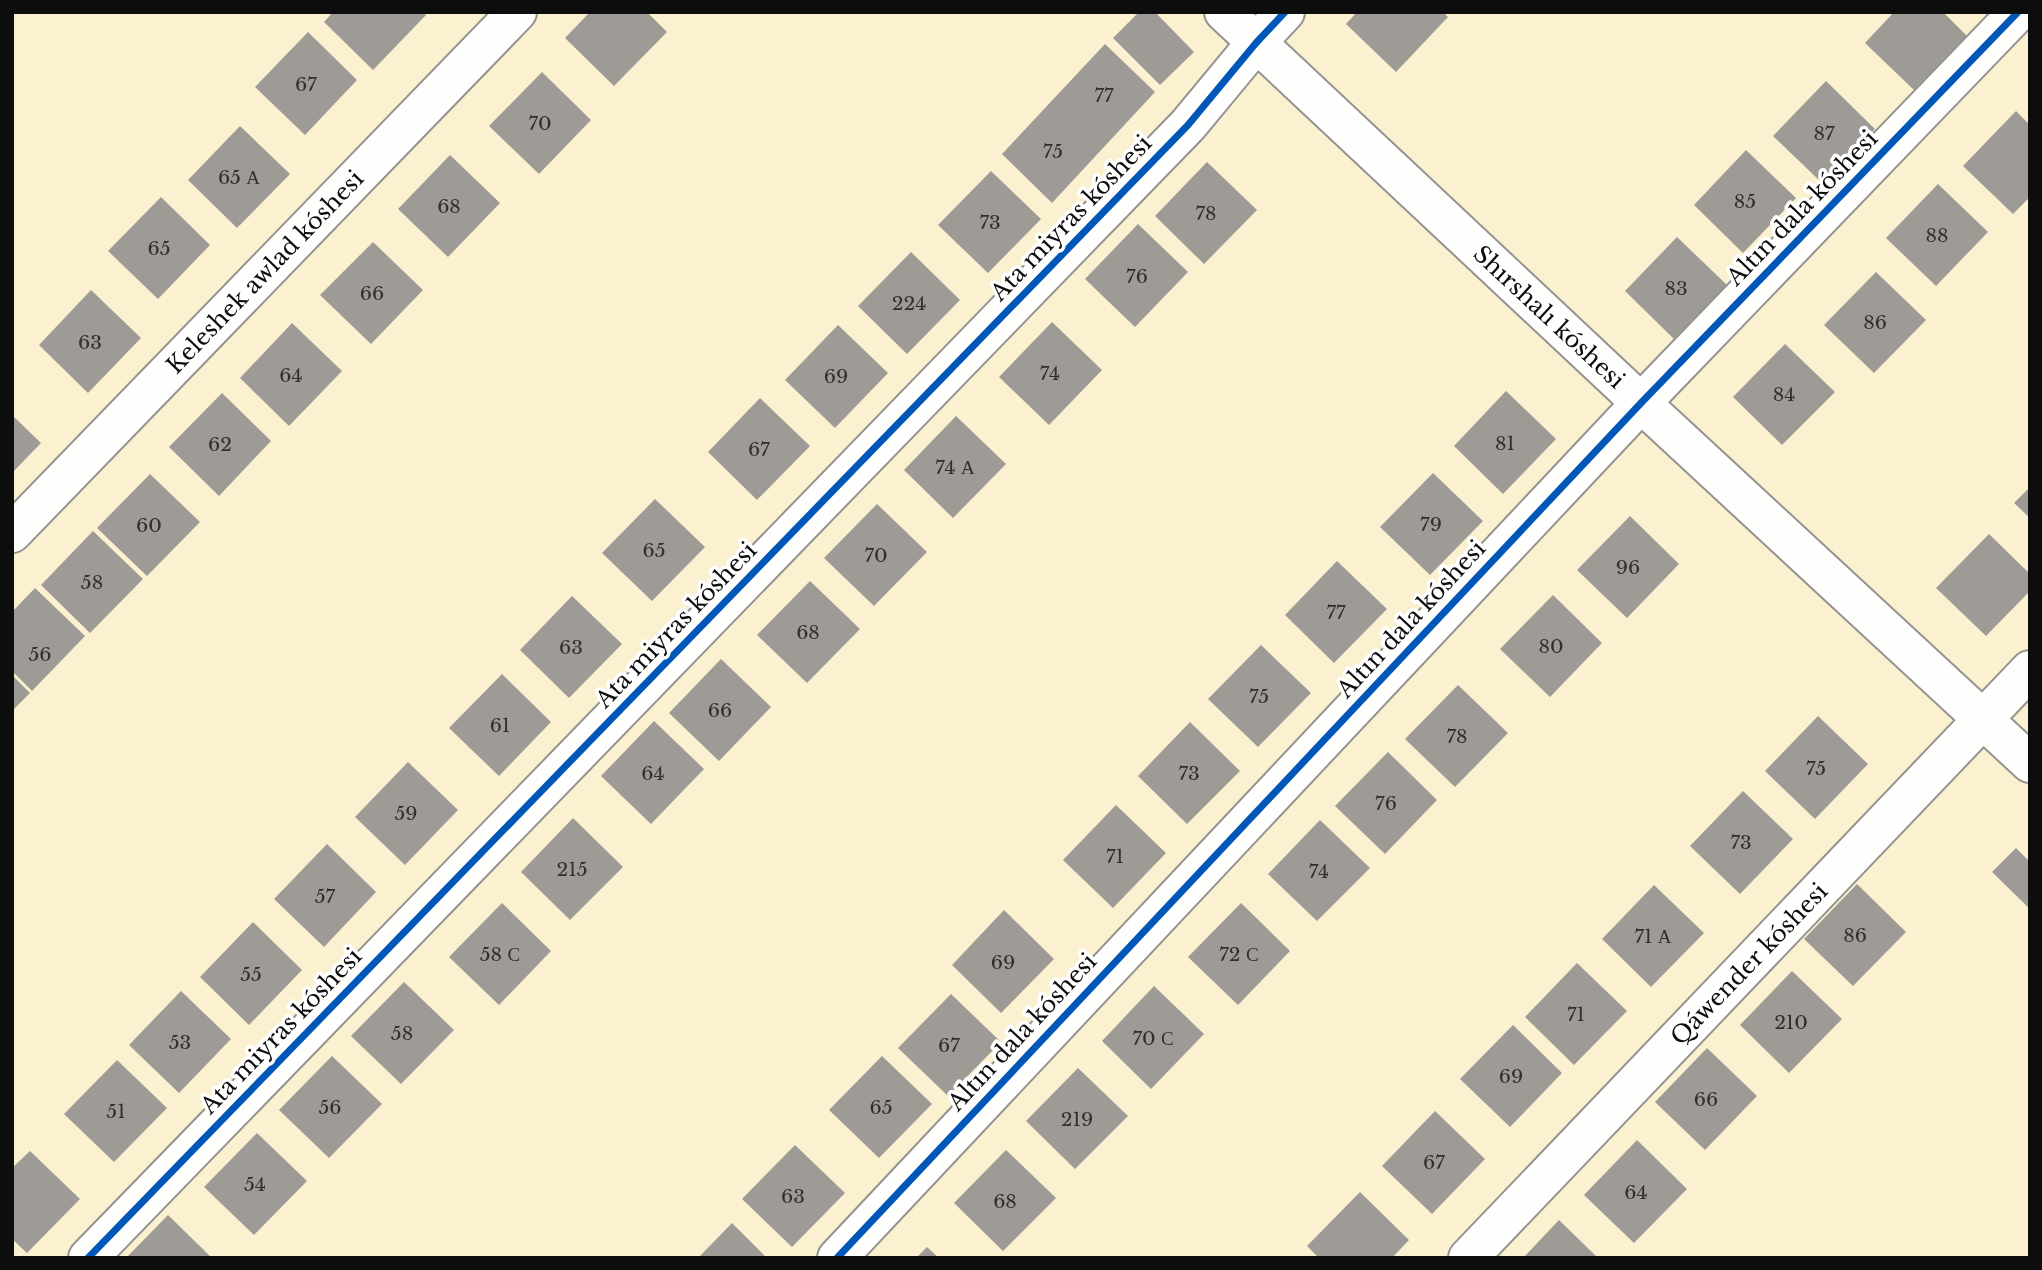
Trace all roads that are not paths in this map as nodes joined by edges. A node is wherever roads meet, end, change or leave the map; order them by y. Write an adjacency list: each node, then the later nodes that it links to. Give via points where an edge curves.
1 (517, 12): 7 (street, Keleshek awlad kóshesi)
2 (1224, 12): 5 (street, Shırshalı kóshesi)
3 (1285, 12): 5 (street, Ata miyras kóshesi)
4 (2018, 12): 6 (street, Altın dala kóshesi)
5 (1256, 43): 6 (street, Shırshalı kóshesi); 11 (street, Ata miyras kóshesi, via 1188,125)
6 (1640, 403): 9 (street, Shırshalı kóshesi); 12 (street, Altın dala kóshesi)
7 (12, 533)
8 (2030, 670): 9 (street, Qáwender kóshesi)
9 (1983, 719): 10 (street, Shırshalı kóshesi); 13 (street, Qáwender kóshesi)
10 (2030, 763)
11 (88, 1258)
12 (837, 1258)
13 (1468, 1258)

